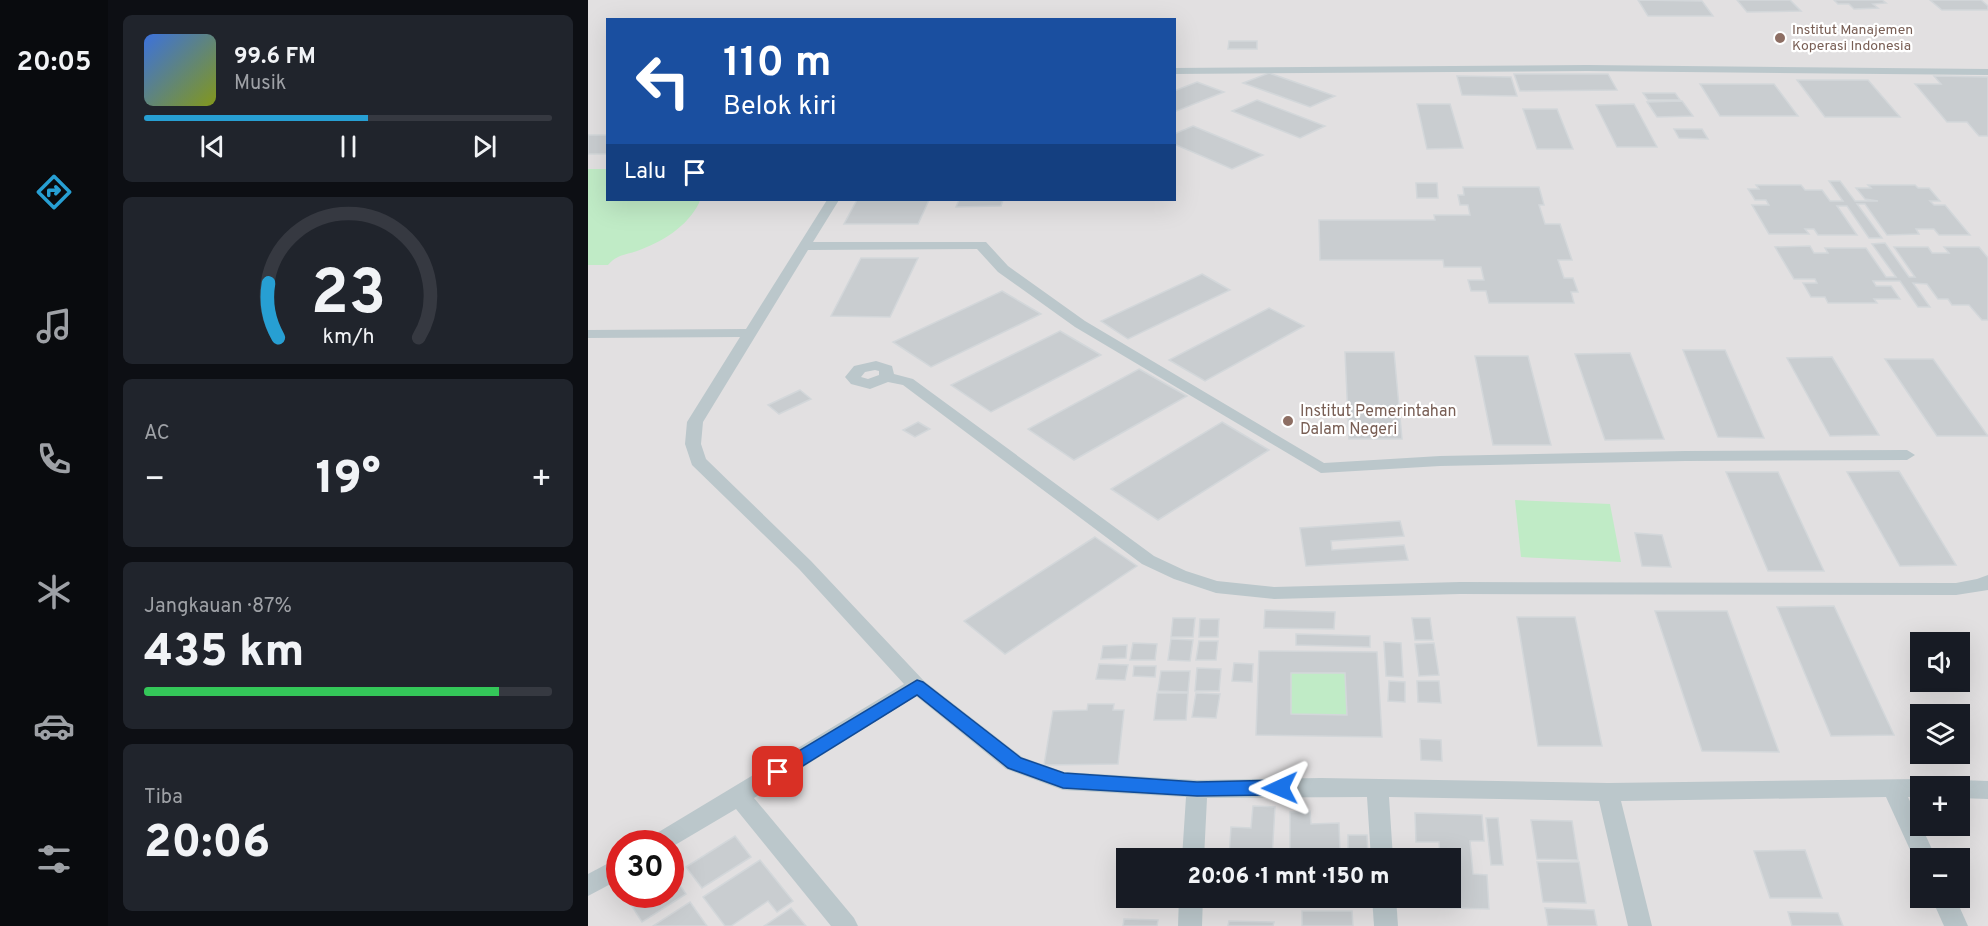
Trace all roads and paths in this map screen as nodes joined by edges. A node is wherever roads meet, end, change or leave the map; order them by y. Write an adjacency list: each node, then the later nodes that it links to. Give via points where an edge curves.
1 (1176, 71): 2 (street, via 1587,68)
2 (1988, 72)
3 (833, 201): 4 (street)
4 (805, 246): 5 (street); 8 (street, via 981,245 1003,269 1080,324 1321,468 1440,461)
5 (750, 333): 6 (street); 10 (street, via 695,423 693,451 700,465 805,565)
6 (588, 334)
7 (886, 377): 9 (street, via 908,382 1148,560 1216,587 1274,592 1460,588 1956,589)
8 (1907, 455)
9 (1988, 581)
10 (917, 686): 14 (street, via 1014,763 1063,781); 18 (street)
11 (1377, 788): 14 (street); 17 (street); 21 (street)
12 (1893, 788): 13 (street); 17 (street); 22 (street)
13 (1910, 788)
14 (1197, 789): 20 (street)
15 (1970, 789): 16 (street)
16 (1988, 790)
17 (1608, 792): 31 (street)
18 (739, 796): 19 (street); 28 (street)
19 (682, 830)
20 (1194, 848)
21 (1381, 848)
22 (1920, 848)
23 (606, 875): 24 (street)
24 (588, 886)
25 (1191, 908): 29 (street)
26 (1385, 908): 30 (street)
27 (1948, 908): 32 (street)
28 (846, 926)
29 (1190, 926)
30 (1386, 926)
31 (1640, 926)
32 (1956, 926)

